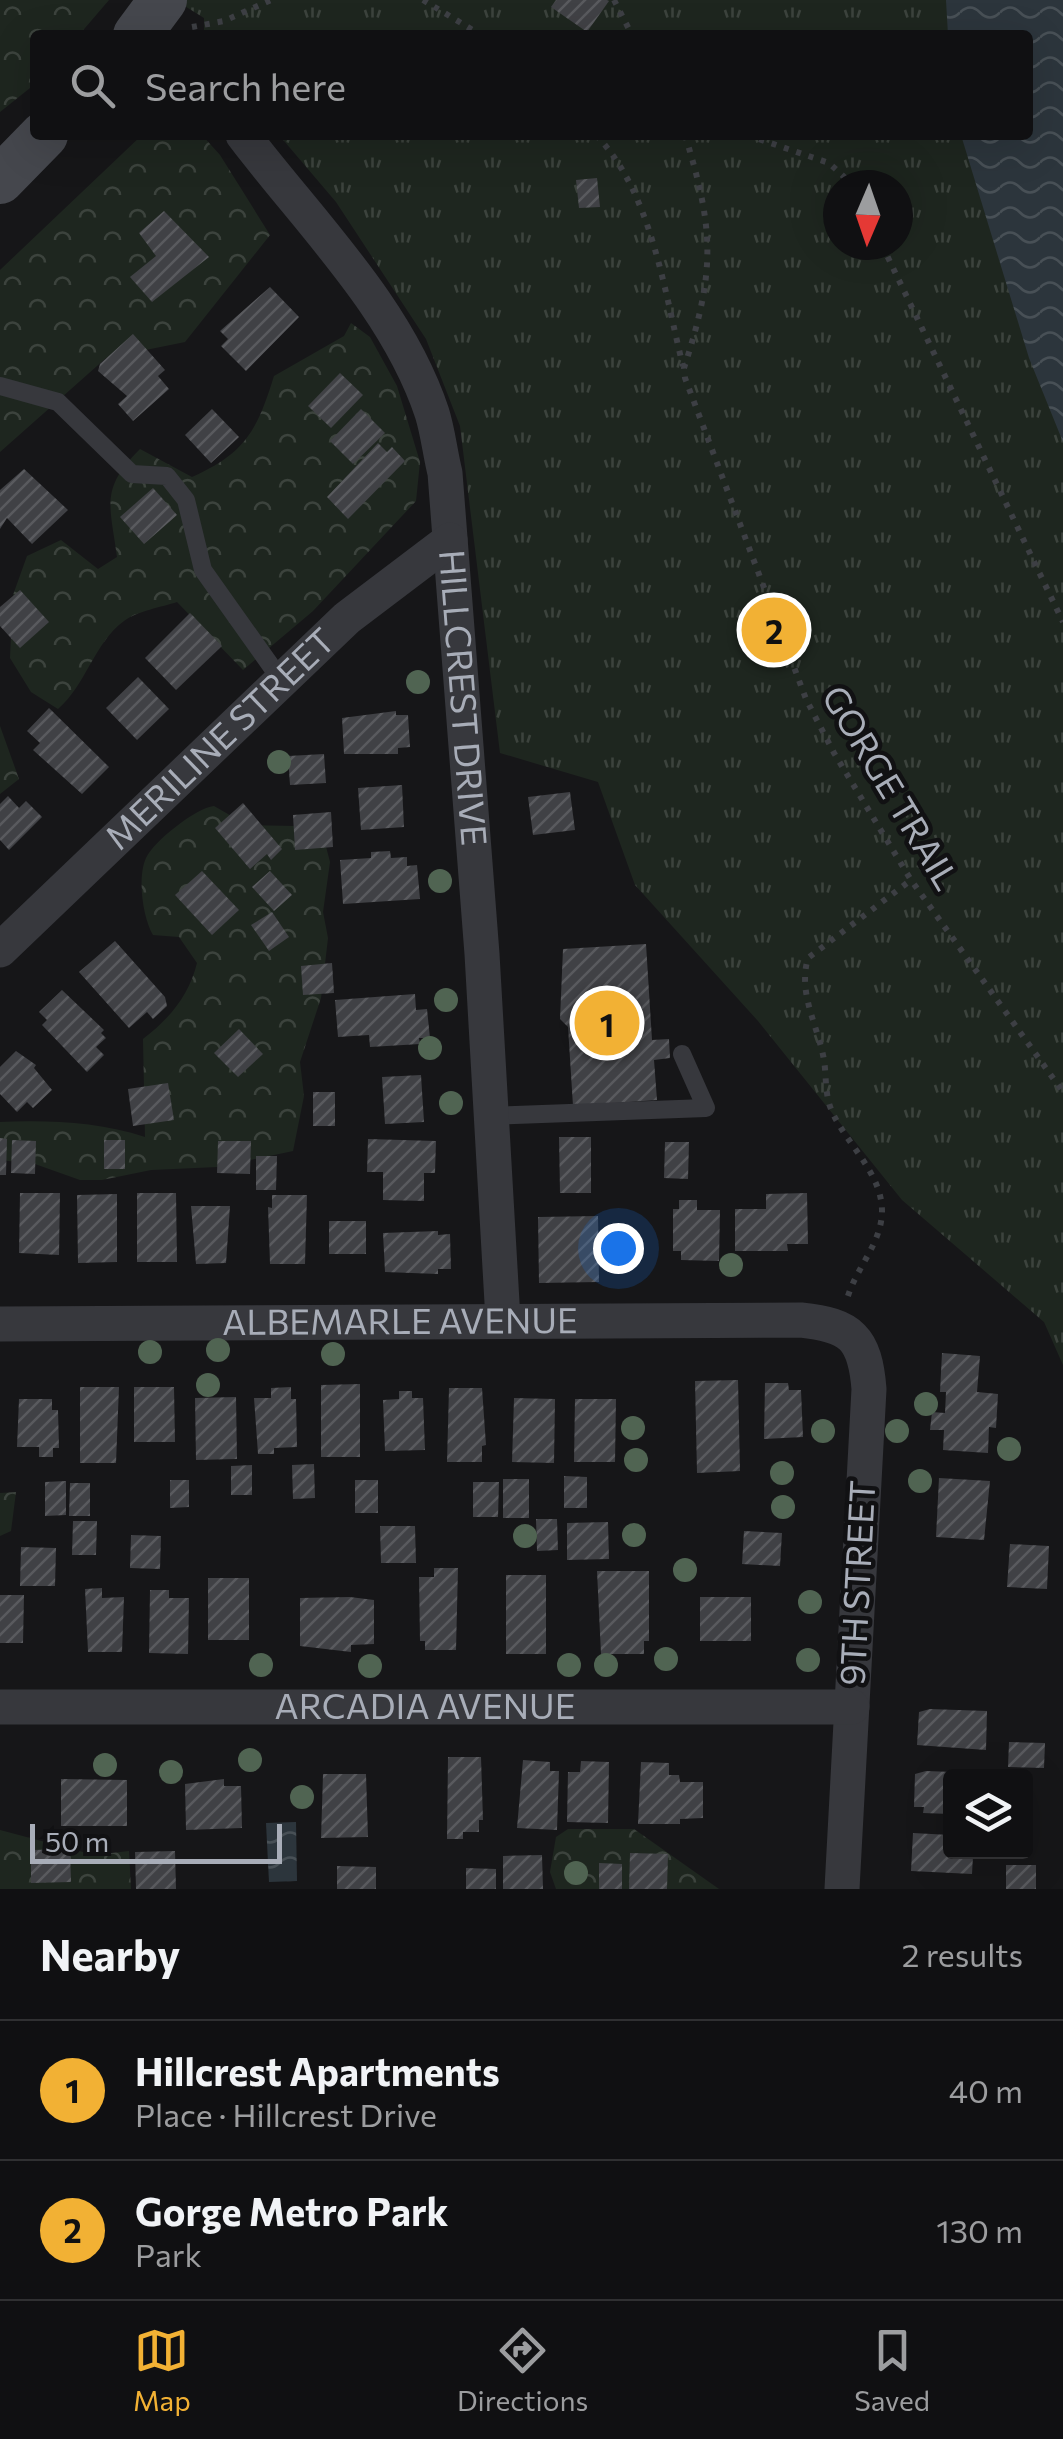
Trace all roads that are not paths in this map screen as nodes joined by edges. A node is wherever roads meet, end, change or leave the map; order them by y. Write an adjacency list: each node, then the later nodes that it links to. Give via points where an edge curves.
1 (39, 140): 3 (main road)
2 (247, 140): 5 (street, HILLCREST DRIVE, via 378,307 410,360 432,414)
3 (0, 180)
4 (0, 386): 6 (lane, via 58,402 132,474 166,476 186,500 204,570)
5 (450, 540): 6 (street, MERILINE STREET, via 346,618); 9 (street, HILLCREST DRIVE)
6 (281, 680): 7 (street, MERILINE STREET)
7 (0, 950)
8 (682, 1054): 9 (lane, via 706,1108)
9 (491, 1116): 10 (street, HILLCREST DRIVE)
10 (503, 1320): 11 (street, ALBEMARLE AVENUE); 12 (street, ALBEMARLE AVENUE, via 801,1320)
11 (0, 1324)
12 (840, 1326): 14 (street, 9TH STREET, via 859,1342 869,1389)
13 (0, 1707): 14 (street, ARCADIA AVENUE)
14 (852, 1708): 15 (street, 9TH STREET)
15 (842, 1889)

